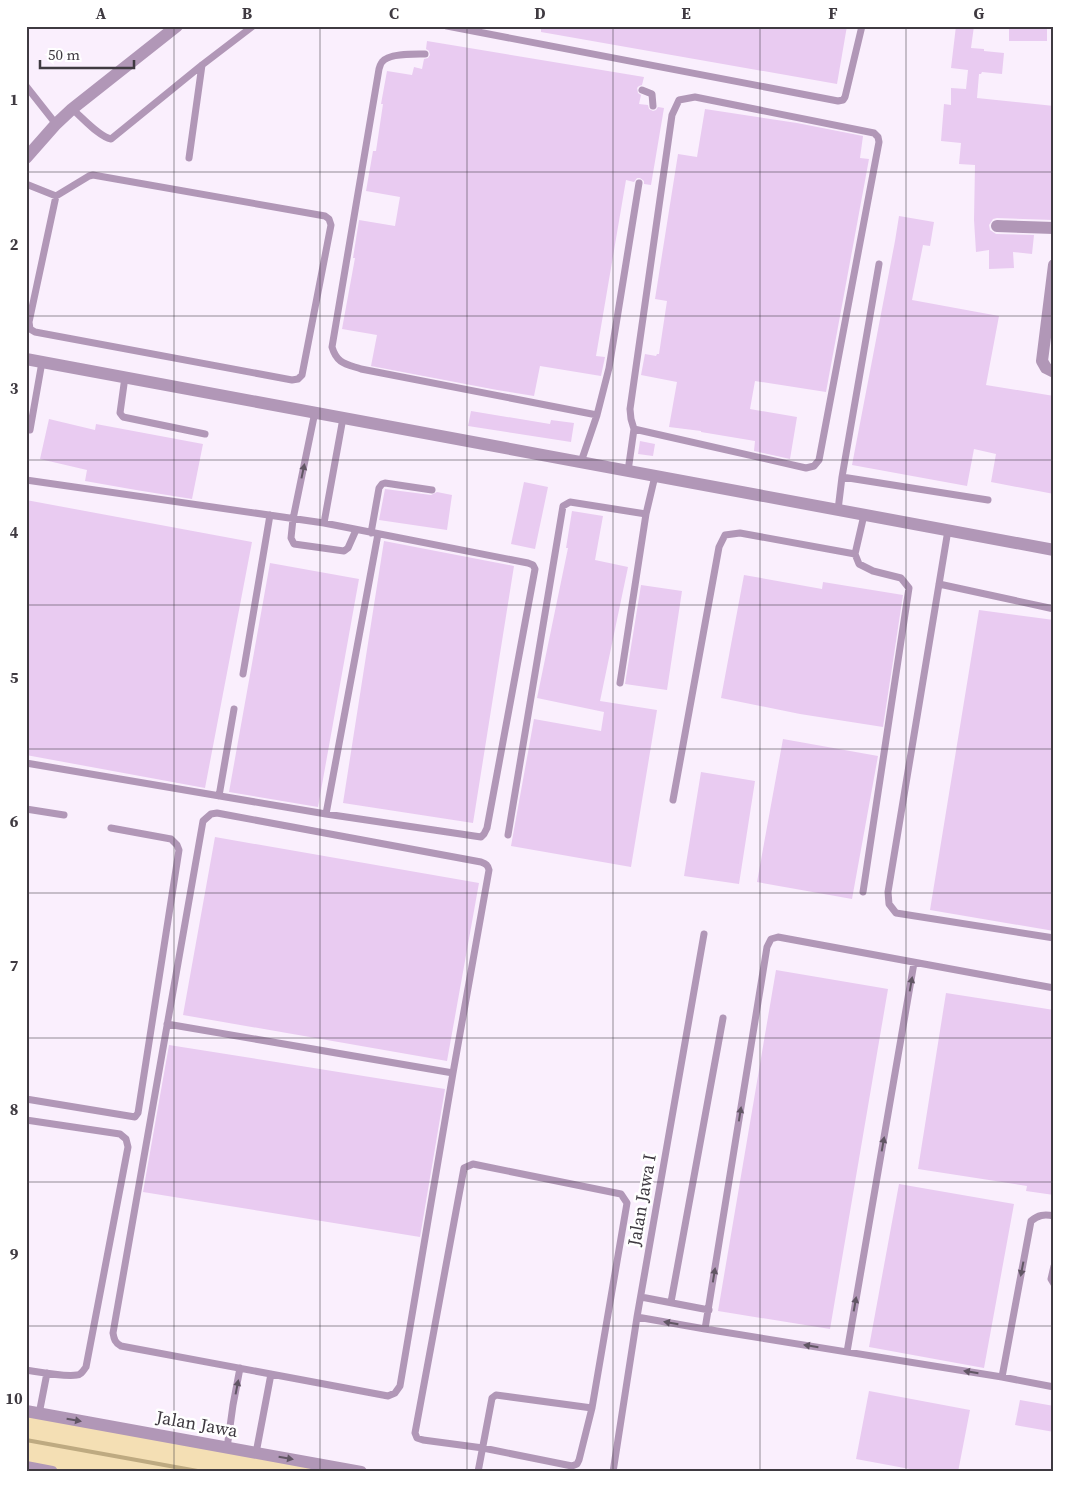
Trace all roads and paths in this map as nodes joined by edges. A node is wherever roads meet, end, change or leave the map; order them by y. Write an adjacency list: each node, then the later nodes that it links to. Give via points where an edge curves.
1 (177, 26): 10 (street)
2 (253, 26): 6 (lane)
3 (447, 26): 4 (lane, via 838,101 845,97)
4 (862, 26)
5 (425, 54): 27 (lane, via 392,56 382,62 379,69 332,347 334,356 361,369)
6 (202, 65): 10 (lane, via 114,137 107,138); 13 (lane)
7 (26, 86): 11 (lane)
8 (642, 90): 9 (lane, via 652,94)
9 (653, 106)
10 (72, 109): 11 (street)
11 (54, 120): 12 (street)
12 (26, 158)
13 (189, 158)
14 (639, 183): 27 (lane, via 609,368)
15 (26, 184): 16 (lane)
16 (53, 195): 16 (lane, via 30,329 292,380 302,375 331,225 325,216 93,175)
17 (997, 226): 18 (street)
18 (1054, 228)
19 (879, 264): 35 (lane)
20 (1054, 265): 21 (street)
21 (1052, 291): 24 (street, via 1042,361)
22 (26, 359): 23 (street)
23 (42, 362): 25 (street); 30 (lane)
24 (1054, 372)
25 (125, 377): 26 (street); 31 (lane, via 120,413 123,417)
26 (315, 412): 28 (street); 43 (lane, one-way to 26)
27 (597, 416): 32 (lane)
28 (343, 418): 32 (street); 44 (lane)
29 (634, 429): 29 (lane, via 630,409 672,115 679,100 695,97 874,133 879,142 819,460 806,468); 33 (lane)
30 (30, 430)
31 (205, 434)
32 (581, 462): 33 (street)
33 (628, 471): 34 (street)
34 (655, 476): 39 (street); 40 (lane)
35 (842, 477): 38 (lane); 39 (lane)
36 (26, 480): 41 (lane)
37 (432, 490): 47 (lane, via 382,484)
38 (988, 500)
39 (838, 510): 42 (street)
40 (646, 514): 53 (lane); 62 (lane, via 570,502 563,506)
41 (270, 515): 43 (lane); 52 (lane)
42 (864, 515): 46 (street); 49 (lane)
43 (293, 519): 44 (lane); 45 (lane, via 291,538 294,544 344,551)
44 (324, 524): 45 (lane)
45 (356, 530): 47 (lane)
46 (948, 530): 48 (street); 50 (lane)
47 (374, 534): 59 (lane); 59 (lane, via 528,563 535,569 532,588 484,834 477,837)
48 (1054, 550)
49 (855, 554): 57 (lane, via 740,533 726,535 718,547); 63 (lane, via 859,564 901,578 909,588)
50 (939, 584): 51 (lane); 65 (lane, via 888,892 889,904 896,913)
51 (1054, 609)
52 (243, 674)
53 (620, 683)
54 (234, 708): 56 (lane)
55 (26, 764): 56 (lane)
56 (219, 796): 59 (lane)
57 (673, 800)
58 (26, 809): 60 (lane)
59 (326, 814)
60 (64, 815)
61 (111, 828): 71 (lane, via 171,839 179,850 138,1113 135,1117)
62 (508, 835)
63 (863, 892)
64 (704, 934): 76 (lane, Jalan Jawa I)
65 (1054, 938)
66 (914, 962): 67 (lane); 78 (lane, one-way to 66, via 770,939); 81 (lane, one-way to 66)
67 (1054, 988)
68 (722, 1018): 77 (lane)
69 (167, 1024): 70 (lane); 70 (lane, via 203,821 217,813 487,864 490,870); 82 (lane, via 114,1338 121,1346)
70 (453, 1073): 85 (lane, via 400,1386 388,1396)
71 (26, 1099)
72 (26, 1120): 84 (lane, via 120,1134 128,1147 86,1367 78,1375)
73 (1054, 1216): 86 (lane, one-way to 86, via 1046,1214 1031,1221)
74 (1054, 1266): 75 (lane, via 1051,1279)
75 (1054, 1284)
76 (641, 1297): 77 (lane); 79 (lane, Jalan Jawa I)
77 (671, 1302): 78 (lane)
78 (709, 1310): 80 (lane)
79 (637, 1316): 80 (lane, one-way to 79); 98 (lane, Jalan Jawa I)
80 (705, 1329): 81 (lane, one-way to 80)
81 (847, 1352): 86 (lane, one-way to 81)
82 (240, 1368): 85 (lane); 91 (lane, one-way to 82)
83 (26, 1370): 84 (lane)
84 (46, 1374): 90 (lane)
85 (271, 1374): 93 (lane)
86 (1002, 1377): 87 (lane)
87 (1054, 1387)
88 (592, 1408): 92 (lane, via 496,1394 492,1398); 92 (lane, via 579,1460 572,1466); 92 (lane, via 627,1203 625,1199 621,1194 473,1164 467,1166 464,1168 416,1433 417,1438 423,1440)
89 (26, 1412): 90 (street, Jalan Jawa)
90 (40, 1414): 91 (street, Jalan Jawa, one-way to 91)
91 (227, 1448): 93 (street, Jalan Jawa)
92 (483, 1448): 97 (lane)
93 (256, 1453): 96 (street, Jalan Jawa, one-way to 96)
94 (26, 1467): 95 (street)
95 (52, 1472)
96 (361, 1472)
97 (478, 1472)
98 (612, 1472)

